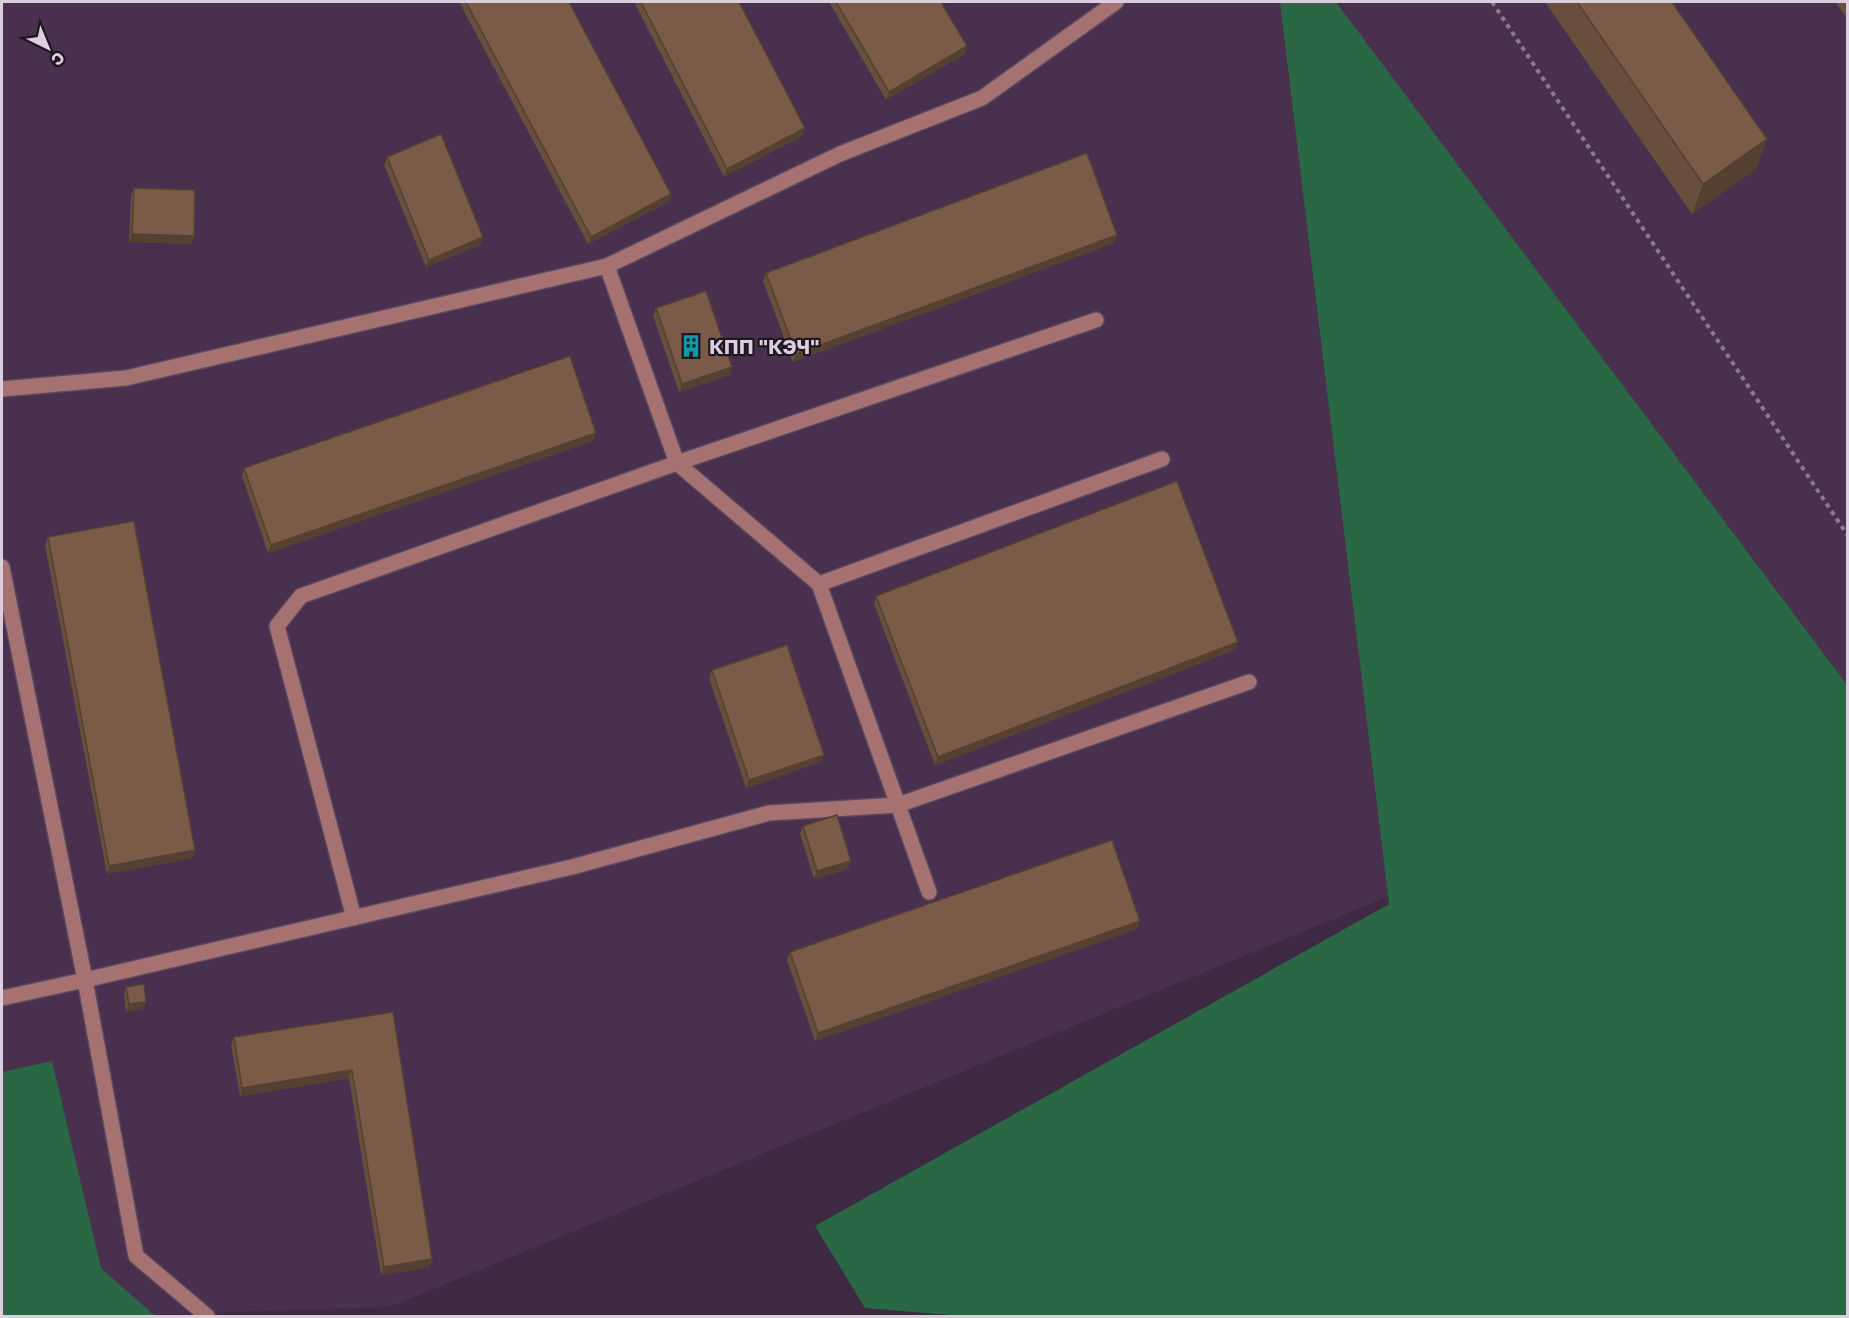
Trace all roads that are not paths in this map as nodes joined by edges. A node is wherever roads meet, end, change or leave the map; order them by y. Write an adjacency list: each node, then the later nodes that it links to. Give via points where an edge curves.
1 (1116, 2): 2 (lane, via 982,98 840,154)
2 (607, 266): 4 (lane, via 126,378); 6 (lane)
3 (1096, 320): 6 (lane)
4 (2, 389)
5 (1162, 459): 8 (lane)
6 (677, 463): 8 (lane); 12 (lane, via 301,596 277,626)
7 (2, 567): 13 (lane)
8 (819, 584): 10 (lane)
9 (1249, 682): 10 (lane)
10 (898, 805): 11 (lane); 12 (lane, via 769,813 572,867)
11 (929, 892)
12 (354, 918): 13 (lane)
13 (85, 980): 14 (lane); 15 (lane, via 136,1256)
14 (2, 998)
15 (207, 1317)

